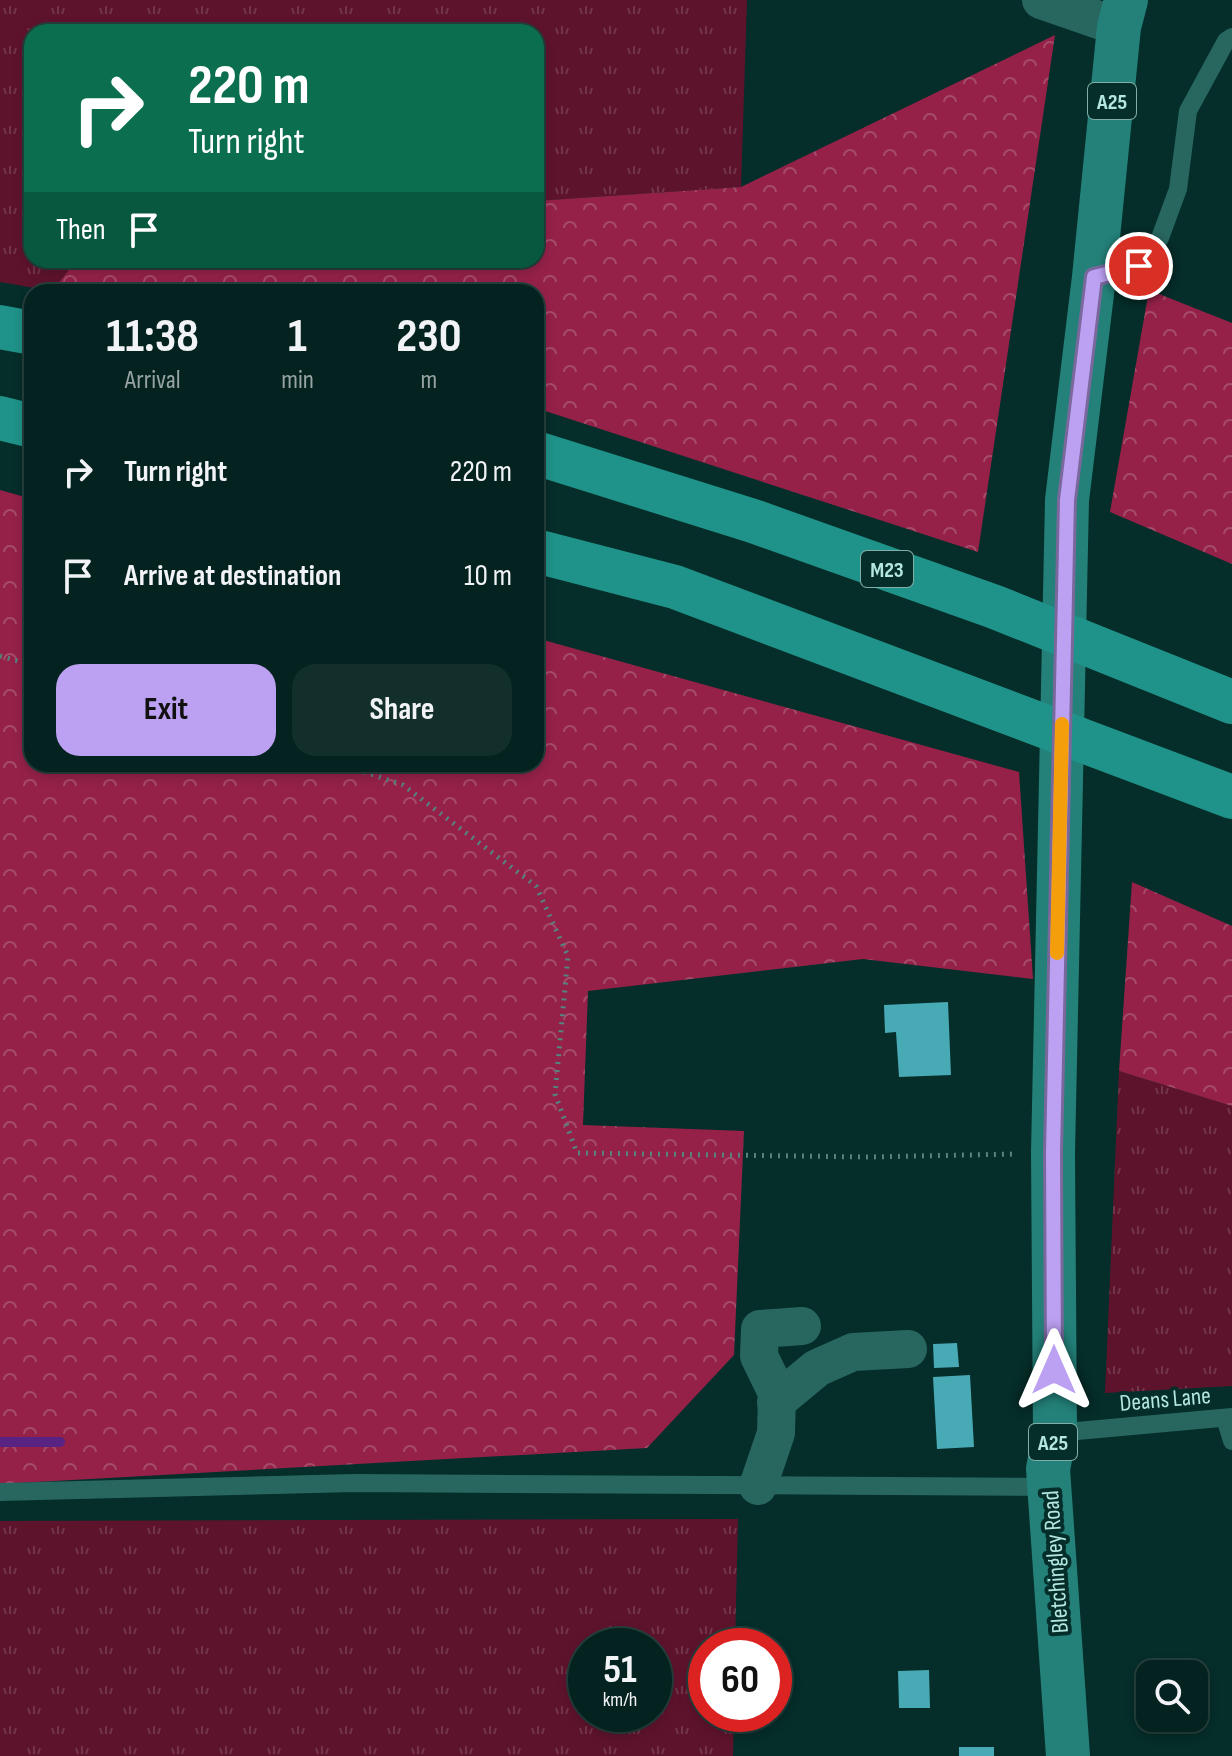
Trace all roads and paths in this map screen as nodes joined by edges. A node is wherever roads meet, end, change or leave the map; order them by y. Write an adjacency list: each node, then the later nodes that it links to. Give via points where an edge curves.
1 (1041, 0): 2 (street)
2 (1122, 14): 4 (main road, Bletchingley Road / A25)
3 (1232, 37): 4 (lane, via 1188,111 1178,189 1160,238 1139,266)
4 (1094, 277): 16 (main road, Bletchingley Road / A25, via 1067,500)
5 (0, 327): 6 (highway)
6 (24, 332)
7 (0, 418): 8 (highway)
8 (24, 424)
9 (544, 456): 13 (highway, M23, via 753,521 995,607)
10 (544, 553): 15 (highway, via 675,587)
11 (0, 656): 12 (path)
12 (24, 663)
13 (1232, 702)
14 (365, 772): 16 (path, via 403,785 536,886 568,956 555,1094 577,1153 868,1157)
15 (1232, 797)
16 (1054, 1140): 21 (main road, Bletchingley Road / A25)
17 (802, 1326): 19 (street, via 760,1329 759,1356 777,1393)
18 (908, 1349): 19 (street, via 853,1352 817,1368)
19 (776, 1402): 23 (street, via 776,1433)
20 (1228, 1418): 21 (lane, Deans Lane); 22 (lane)
21 (1055, 1433): 24 (main road, Bletchingley Road / A25)
22 (1232, 1441)
23 (758, 1486): 24 (lane); 25 (lane, via 355,1483)
24 (1050, 1487): 26 (main road, Bletchingley Road / A25)
25 (0, 1492)
26 (1068, 1756)

